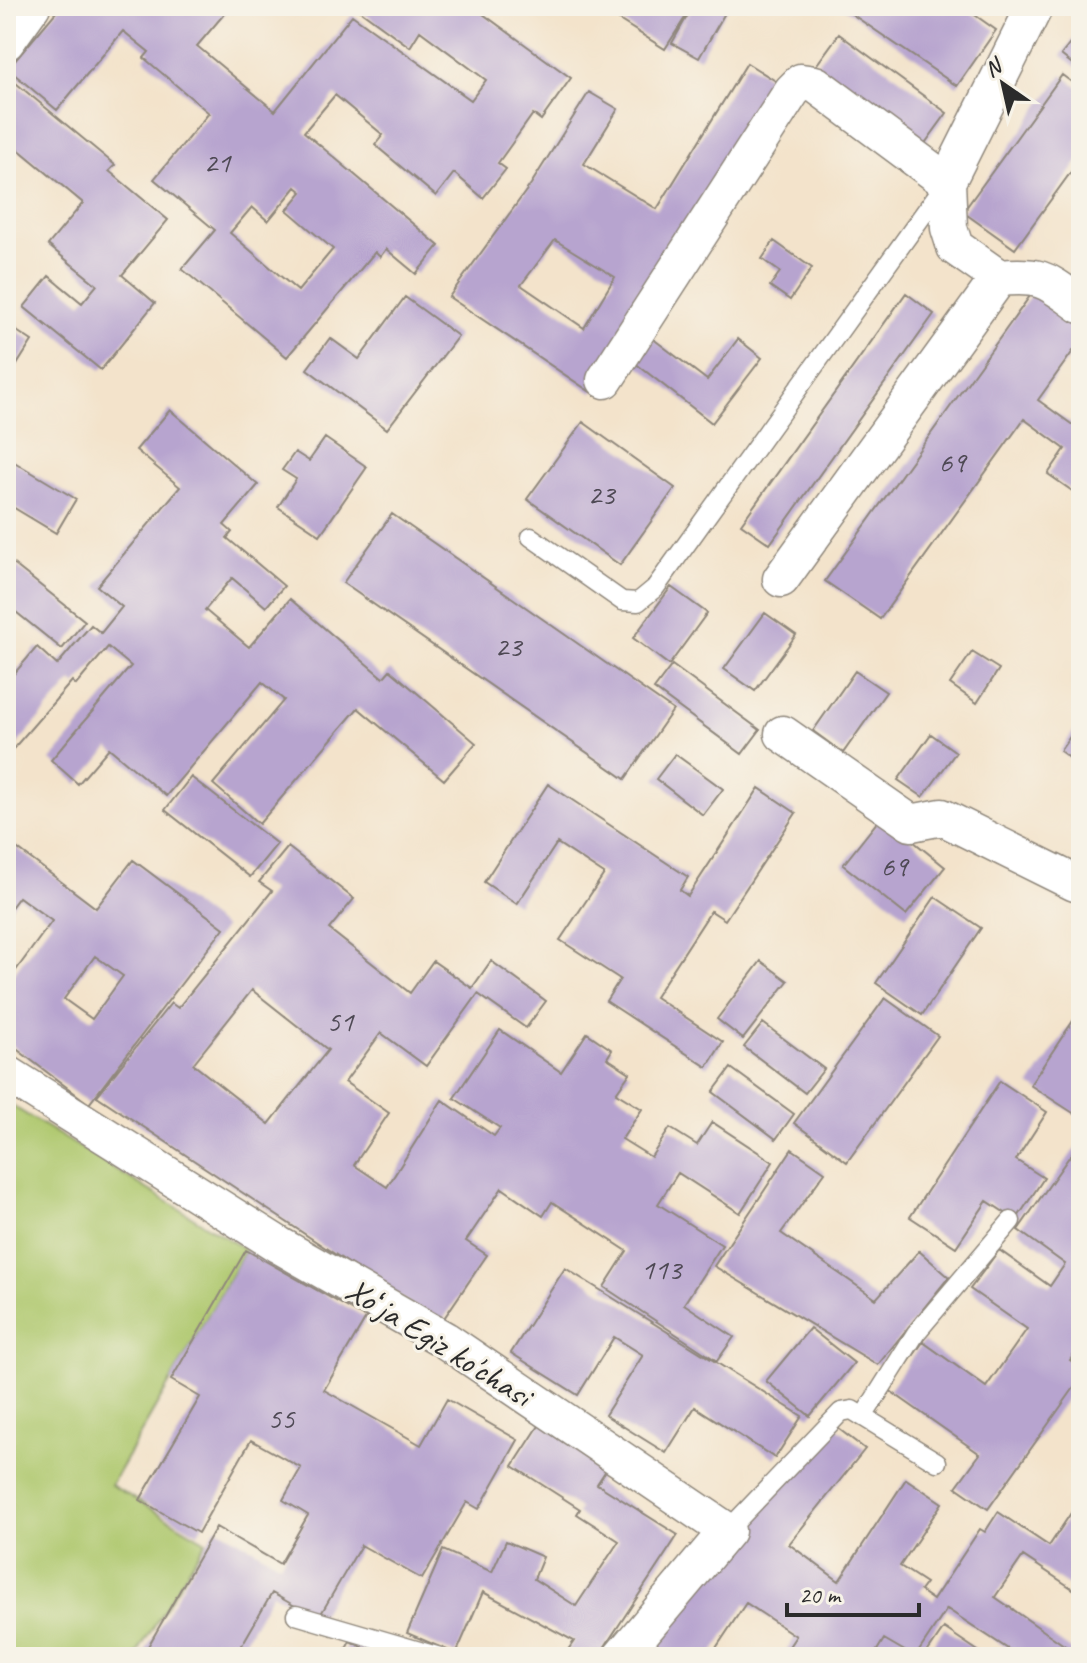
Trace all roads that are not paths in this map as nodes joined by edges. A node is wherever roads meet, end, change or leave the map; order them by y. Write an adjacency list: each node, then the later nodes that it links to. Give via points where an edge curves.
1 (32, 6): 3 (street)
2 (1035, 6): 4 (street)
3 (6, 42)
4 (947, 182): 5 (street, via 955,247); 7 (street, via 815,84 801,82); 8 (lane, via 655,588 638,602 622,601)
5 (999, 278): 6 (street, via 1031,275); 9 (street)
6 (1081, 305)
7 (605, 380)
8 (531, 537)
9 (781, 579)
10 (783, 734): 11 (street, via 911,823 942,817)
11 (1081, 882)
12 (6, 1073): 16 (street, Xoʻja Egiz ko'chasi, via 279,1245 445,1340)
13 (1011, 1221): 14 (lane, via 916,1333)
14 (863, 1417): 15 (lane); 16 (lane, via 852,1410 841,1412)
15 (937, 1462)
16 (727, 1531): 19 (street)
17 (296, 1615): 18 (lane)
18 (440, 1657)
19 (621, 1657)

